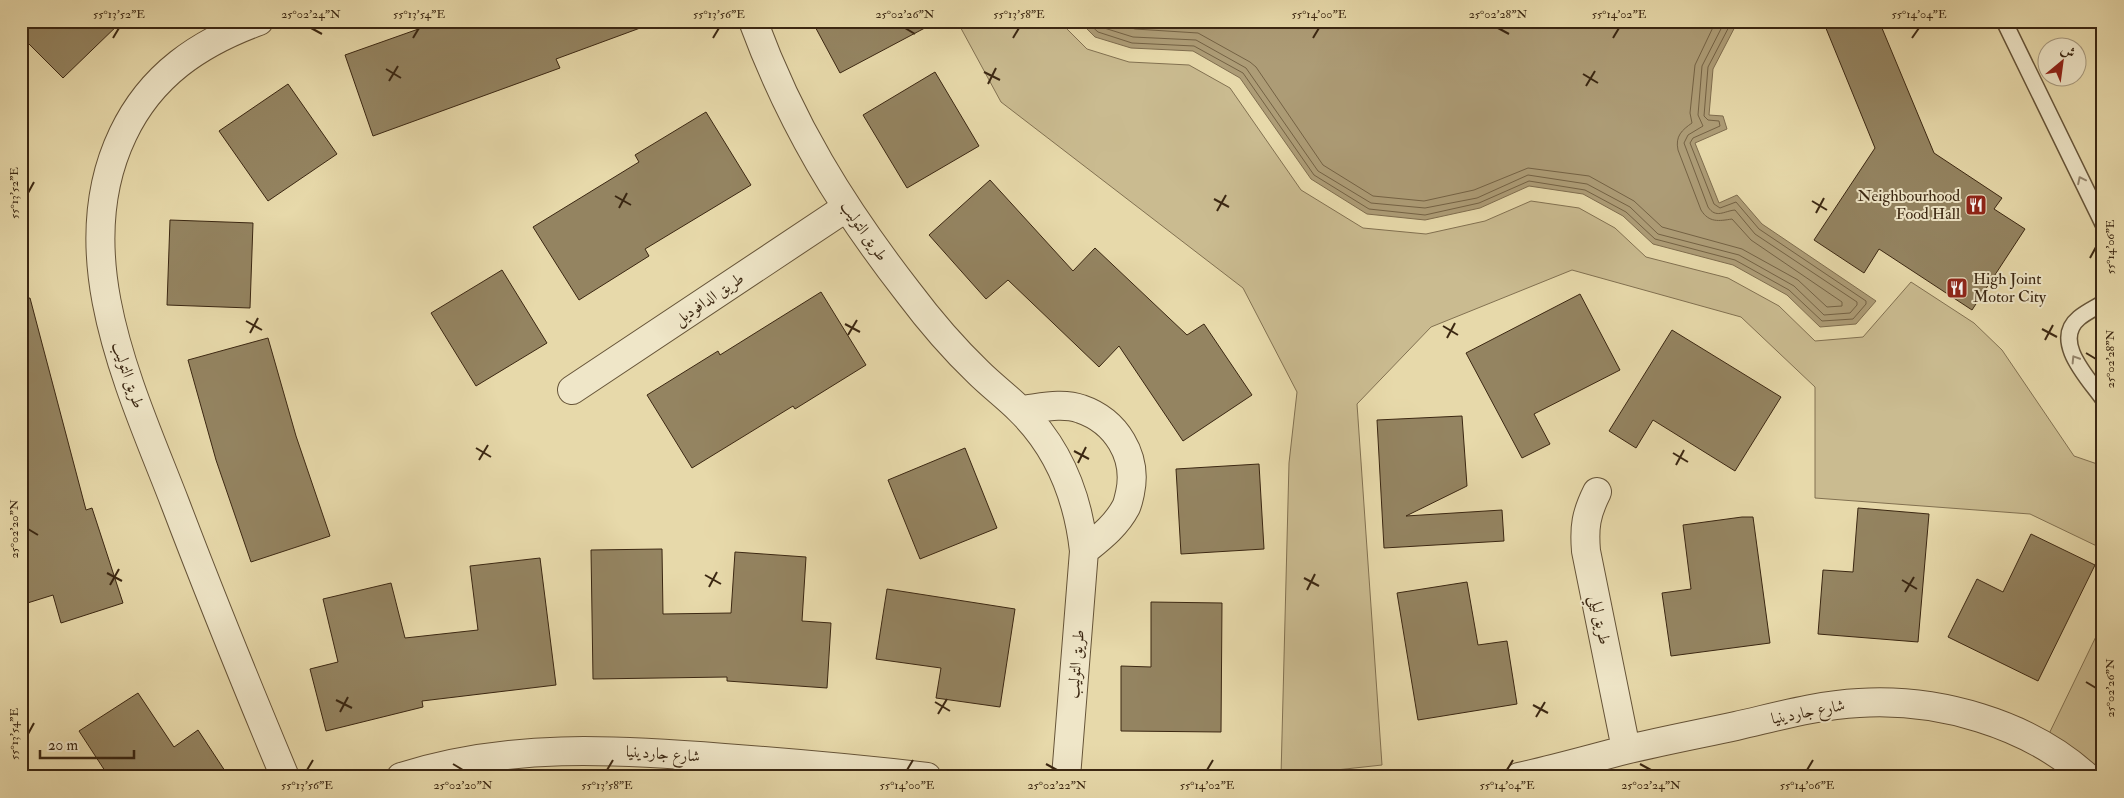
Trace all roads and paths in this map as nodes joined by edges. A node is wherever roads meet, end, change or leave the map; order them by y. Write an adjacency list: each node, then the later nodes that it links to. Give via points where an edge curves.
1 (259, 21): 14 (street, طريق التوليب, via 229,32 191,53 158,81 132,115 113,154 102,196 100,239 103,282 130,387 223,628)
2 (753, 21): 4 (street, طريق التوليب, via 794,118)
3 (2004, 21): 5 (lane, one-way to 3)
4 (846, 207): 7 (street, طريق الدافوديل); 9 (street, طريق التوليب, via 944,335 977,371)
5 (2103, 224)
6 (2103, 303): 8 (lane, one-way to 6, via 2068,345 2069,335 2078,318)
7 (572, 390)
8 (2103, 399)
9 (1021, 410): 11 (street, طريق التوليب, via 1054,452 1066,475 1082,525); 11 (street, via 1056,406 1080,408 1101,418 1119,436 1130,457 1132,481 1127,505 1114,525)
10 (1597, 492): 12 (street, طريق ليلي, via 1588,510 1584,531 1586,551)
11 (1084, 551): 17 (street, طريق التوليب)
12 (1626, 750): 18 (street, شارع جاردينيا); 19 (street, شارع جاردينيا, via 1823,707 1892,702 1926,705 1994,722 2055,753)
13 (896, 775): 15 (street, شارع جاردينيا, via 632,751 577,750 521,753 466,761); 16 (street, شارع جاردينيا)
14 (285, 777)
15 (401, 777)
16 (927, 777)
17 (1066, 777)
18 (1519, 777)
19 (2087, 777)

